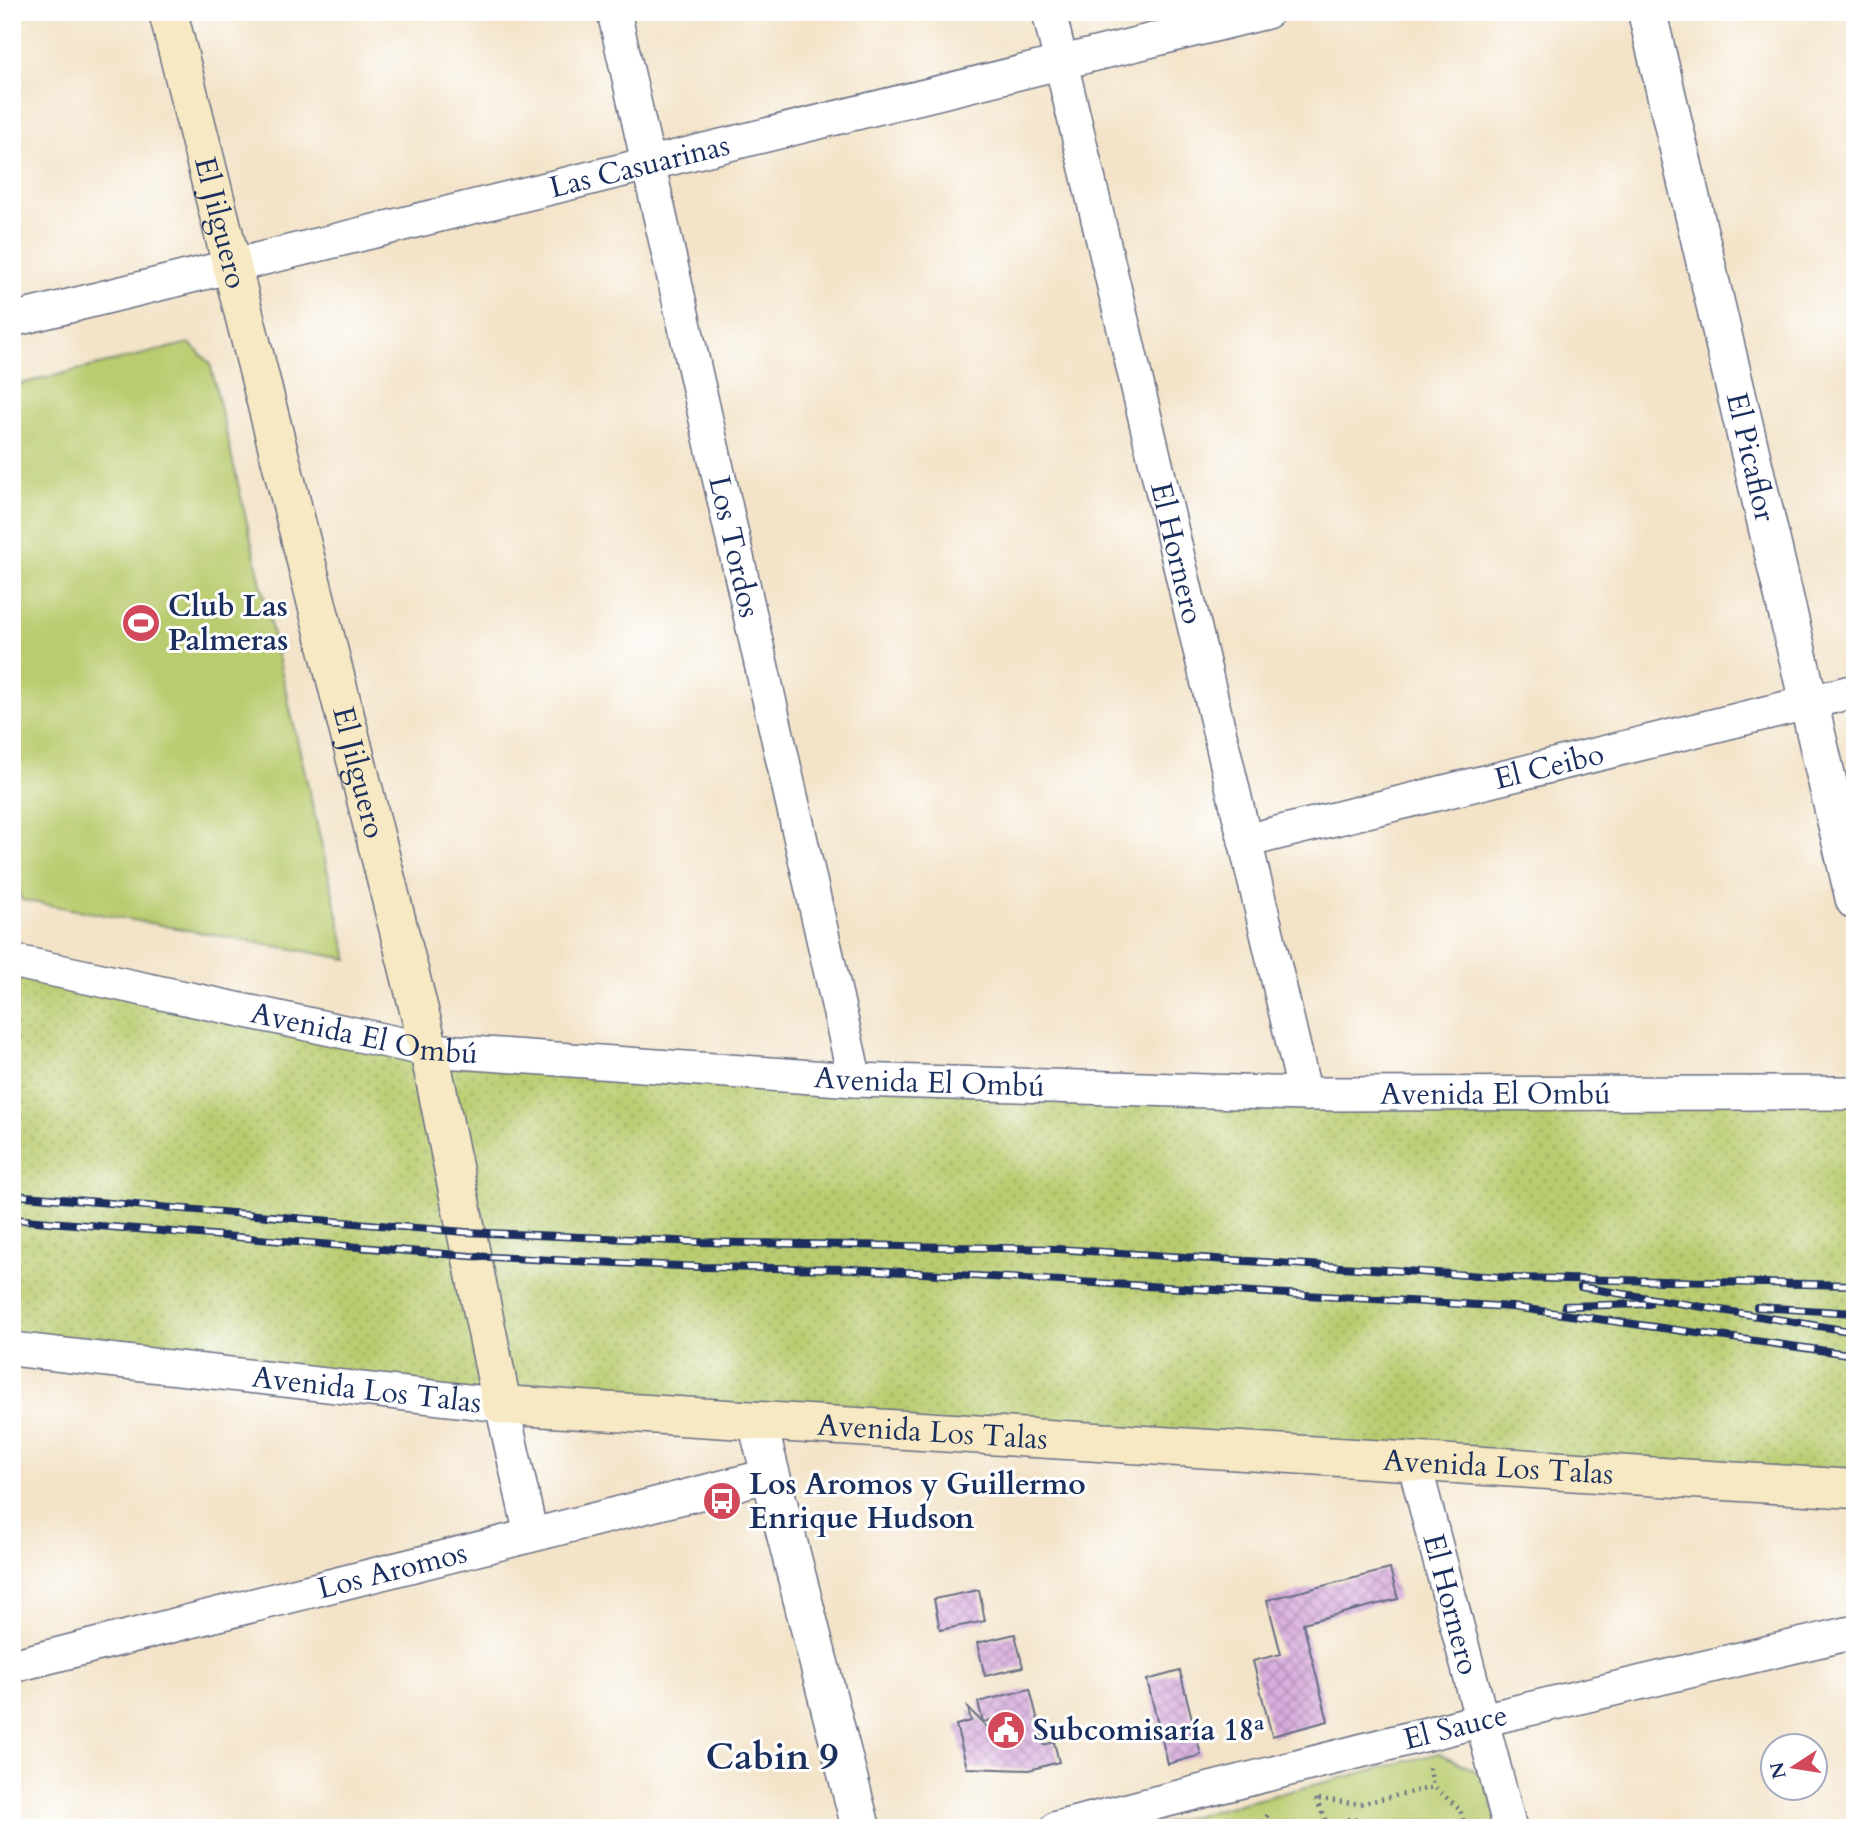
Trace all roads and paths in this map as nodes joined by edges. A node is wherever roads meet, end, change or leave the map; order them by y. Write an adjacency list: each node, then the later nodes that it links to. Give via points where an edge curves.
1 (168, 12): 8 (main road, El Jilguero)
2 (614, 12): 7 (street, Los Tordos)
3 (1049, 12): 6 (street, El Hornero)
4 (1266, 12): 6 (street, Las Casuarinas)
5 (1647, 12): 11 (street, El Picaflor)
6 (1061, 62): 7 (street, Las Casuarinas); 12 (street, El Hornero)
7 (648, 164): 8 (street, Las Casuarinas); 16 (street, Los Tordos)
8 (232, 265): 9 (street, Las Casuarinas); 15 (main road, El Jilguero)
9 (12, 320)
10 (1855, 691): 11 (street, El Ceibo)
11 (1809, 703): 12 (street, El Ceibo); 13 (street, El Picaflor)
12 (1245, 841): 18 (street, El Hornero)
13 (1855, 901)
14 (12, 961): 15 (street, Avenida El Ombú)
15 (429, 1050): 16 (street, Avenida El Ombú); 20 (main road, El Jilguero)
16 (855, 1080): 18 (street, Avenida El Ombú)
17 (1855, 1093): 18 (street, Avenida El Ombú)
18 (1305, 1094)
19 (12, 1349): 20 (street, Avenida Los Talas)
20 (502, 1405): 21 (main road, Avenida Los Talas); 25 (street, El Jilguero)
21 (757, 1421): 22 (main road, Avenida Los Talas); 23 (street)
22 (1415, 1462): 24 (main road, Avenida Los Talas); 28 (street, El Hornero)
23 (771, 1475): 25 (street, Los Aromos); 33 (street)
24 (1855, 1489)
25 (531, 1535): 27 (street, Los Aromos)
26 (1855, 1632): 28 (street, El Sauce)
27 (12, 1666)
28 (1482, 1720): 34 (street, El Sauce); 39 (street, El Hornero)
29 (1316, 1799): 30 (path); 32 (path); 38 (path, via 1359,1804 1434,1787 1461,1810)
30 (1304, 1802)
31 (1279, 1809): 35 (path, via 1267,1813)
32 (1327, 1824): 36 (path); 37 (path, via 1351,1818)
33 (861, 1828)
34 (1057, 1828)
35 (1258, 1828)
36 (1321, 1828)
37 (1382, 1828)
38 (1465, 1828)
39 (1510, 1828)

